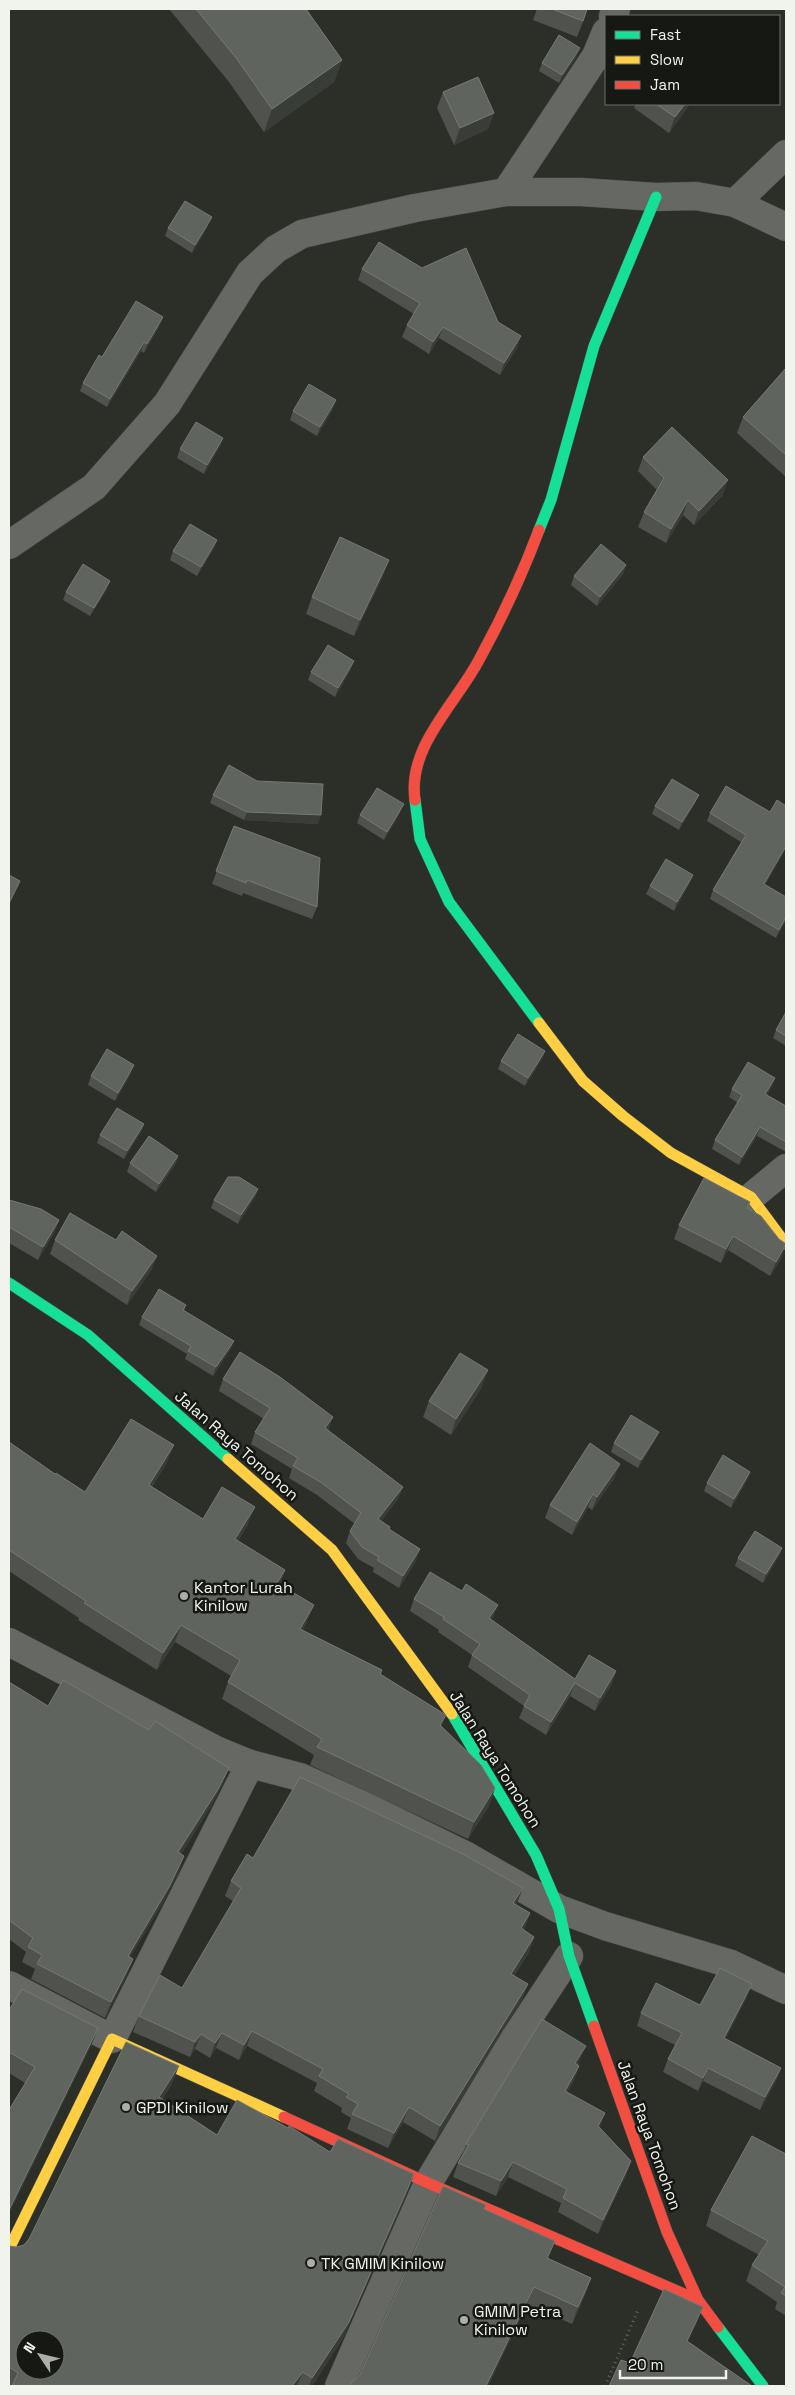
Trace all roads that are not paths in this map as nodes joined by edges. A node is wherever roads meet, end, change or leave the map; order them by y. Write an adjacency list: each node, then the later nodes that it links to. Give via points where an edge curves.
1 (605, 34): 3 (street, via 596,56)
2 (786, 154): 5 (street)
3 (506, 192): 4 (street); 7 (street, via 415,208 302,234 276,249 250,273 167,404 94,487)
4 (656, 197): 5 (street, via 696,196); 9 (main road, via 594,346 550,500 516,590 479,661 430,736 416,765 413,788 420,839 449,902 583,1081 672,1153)
5 (735, 203): 6 (street)
6 (786, 227)
7 (9, 545)
8 (786, 1168): 9 (street)
9 (751, 1198): 10 (main road)
10 (786, 1244)
11 (9, 1283): 14 (main road, Jalan Raya Tomohon, via 88,1335 332,1550 453,1715 536,1855)
12 (9, 1642): 13 (street, via 193,1739)
13 (250, 1764): 14 (street, via 300,1777 367,1807 465,1855); 18 (street)
14 (560, 1909): 15 (main road, Jalan Raya Tomohon); 17 (street, via 731,1964)
15 (569, 1956): 19 (street, via 515,2038); 21 (main road, Jalan Raya Tomohon, via 667,2232)
16 (9, 1985): 18 (street)
17 (786, 1990)
18 (112, 2039): 19 (main road); 20 (main road)
19 (428, 2183): 21 (main road); 22 (street)
20 (9, 2249)
21 (698, 2300): 23 (main road, Jalan Raya Tomohon)
22 (339, 2386)
23 (763, 2386)

